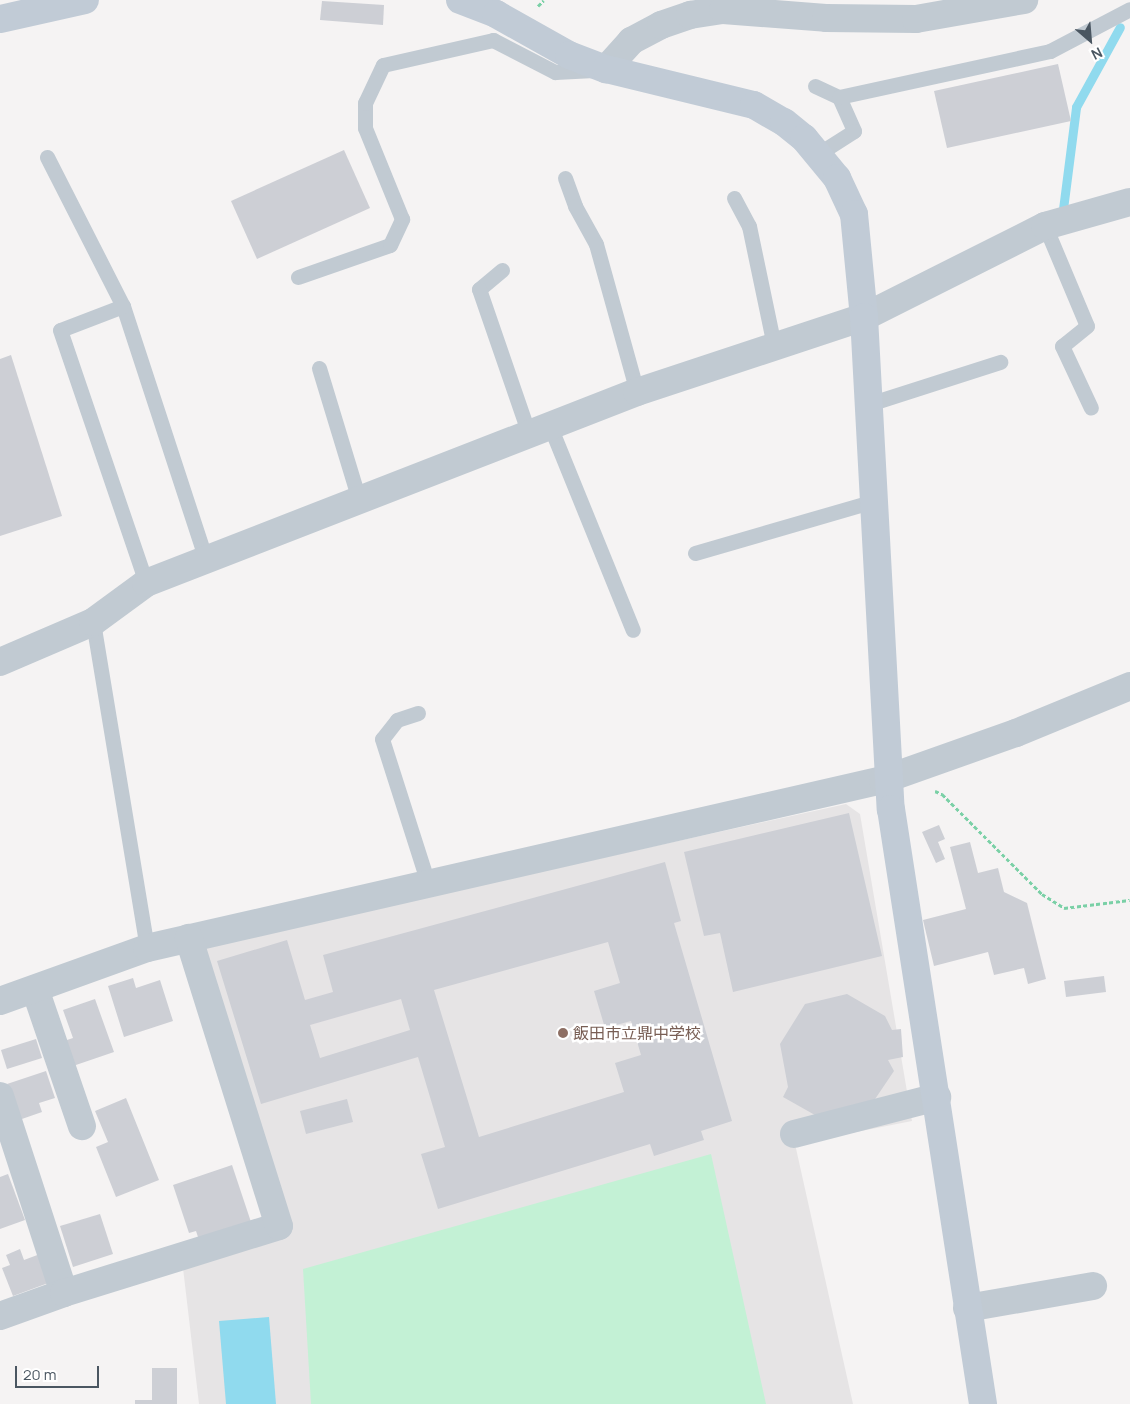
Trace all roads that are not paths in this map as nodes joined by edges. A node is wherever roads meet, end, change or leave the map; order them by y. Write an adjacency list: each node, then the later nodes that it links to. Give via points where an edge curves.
1 (85, 0): 5 (street)
2 (460, 0): 6 (street, via 496,14 569,55)
3 (1024, 0): 6 (street, via 916,19 826,18 723,10 661,25 631,41)
4 (1130, 9): 8 (lane, via 1050,51)
5 (0, 19)
6 (606, 69): 9 (street, via 754,105 784,122); 16 (lane, via 555,72 493,40 383,65 365,103 365,128 402,220 390,244)
7 (815, 86): 8 (lane)
8 (839, 97): 9 (lane, via 854,132)
9 (818, 154): 18 (street, via 837,178 854,214)
10 (47, 157): 17 (lane)
11 (565, 178): 22 (lane, via 575,206 596,244)
12 (734, 198): 19 (lane, via 749,226)
13 (1130, 202): 14 (street)
14 (1045, 226): 18 (street); 24 (lane, via 1087,326 1062,346)
15 (502, 270): 25 (lane, via 479,289)
16 (298, 277)
17 (123, 306): 29 (lane); 30 (lane, via 60,330)
18 (864, 316): 19 (street); 23 (street)
19 (774, 346): 22 (street)
20 (1000, 362): 23 (lane)
21 (319, 368): 26 (lane)
22 (636, 392): 25 (street)
23 (869, 404): 27 (street)
24 (1091, 408)
25 (539, 430): 26 (street); 32 (lane)
26 (358, 500): 29 (street)
27 (874, 501): 28 (lane); 36 (street)
28 (695, 553)
29 (206, 560): 30 (street)
30 (146, 584): 31 (street)
31 (93, 622): 33 (street); 39 (lane)
32 (633, 630)
33 (0, 662)
34 (1130, 686): 36 (street)
35 (418, 713): 37 (lane, via 397,720 382,739)
36 (888, 779): 37 (street); 43 (street)
37 (428, 883): 38 (street)
38 (189, 938): 39 (street); 47 (street, via 279,1226)
39 (147, 948): 40 (street)
40 (34, 989): 41 (street); 44 (street)
41 (0, 1001)
42 (0, 1096): 47 (street)
43 (937, 1097): 45 (street); 48 (street)
44 (82, 1126)
45 (794, 1134)
46 (1093, 1286): 48 (street)
47 (64, 1292): 49 (street)
48 (967, 1308): 50 (street)
49 (0, 1316)
50 (983, 1404)

